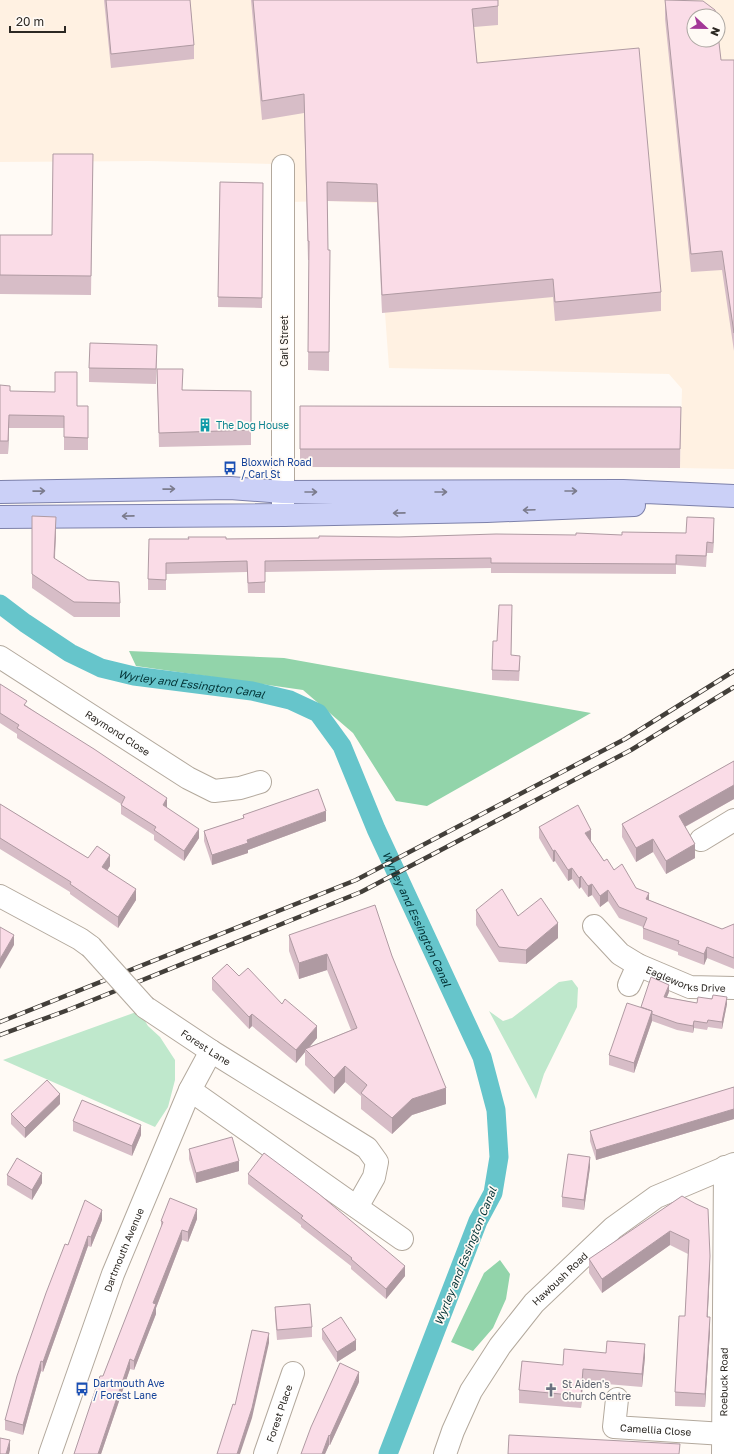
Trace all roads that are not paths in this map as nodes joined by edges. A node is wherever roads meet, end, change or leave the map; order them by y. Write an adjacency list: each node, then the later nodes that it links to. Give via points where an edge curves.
1 (283, 166): 3 (street, Carl Street)
2 (0, 492): 3 (main road, one-way to 3, via 230,488)
3 (284, 492): 4 (main road, one-way to 4, via 623,491); 6 (street, Carl Street)
4 (693, 495): 5 (main road); 6 (main road, one-way to 6, via 625,506)
5 (734, 496)
6 (283, 515): 7 (main road, one-way to 7)
7 (0, 517)
8 (0, 657): 9 (street, Raymond Close, via 188,778 214,791)
9 (245, 781)
10 (734, 820): 11 (street)
11 (701, 840)
12 (0, 896): 17 (street, Forest Lane, bridge, via 80,938 145,1008)
13 (594, 926): 14 (street, Eagleworks Drive, via 620,954)
14 (638, 965): 15 (street, Eagleworks Drive); 16 (street, Eagleworks Drive, via 690,987)
15 (628, 985)
16 (734, 988)
17 (211, 1051): 18 (street, Dartmouth Avenue); 20 (street, Forest Lane, via 367,1148 377,1162 374,1177)
18 (190, 1090): 20 (street); 25 (street, Dartmouth Avenue, via 113,1274)
19 (730, 1166): 24 (street, Roebuck Road); 27 (street, Hawbush Road, via 656,1197 613,1228 534,1303 500,1346 471,1391)
20 (357, 1207): 21 (street)
21 (402, 1239)
22 (293, 1373): 26 (street, Forest Place)
23 (617, 1399): 24 (street, Camellia Close, via 614,1427)
24 (726, 1448)
25 (50, 1454)
26 (265, 1454)
27 (445, 1454)

